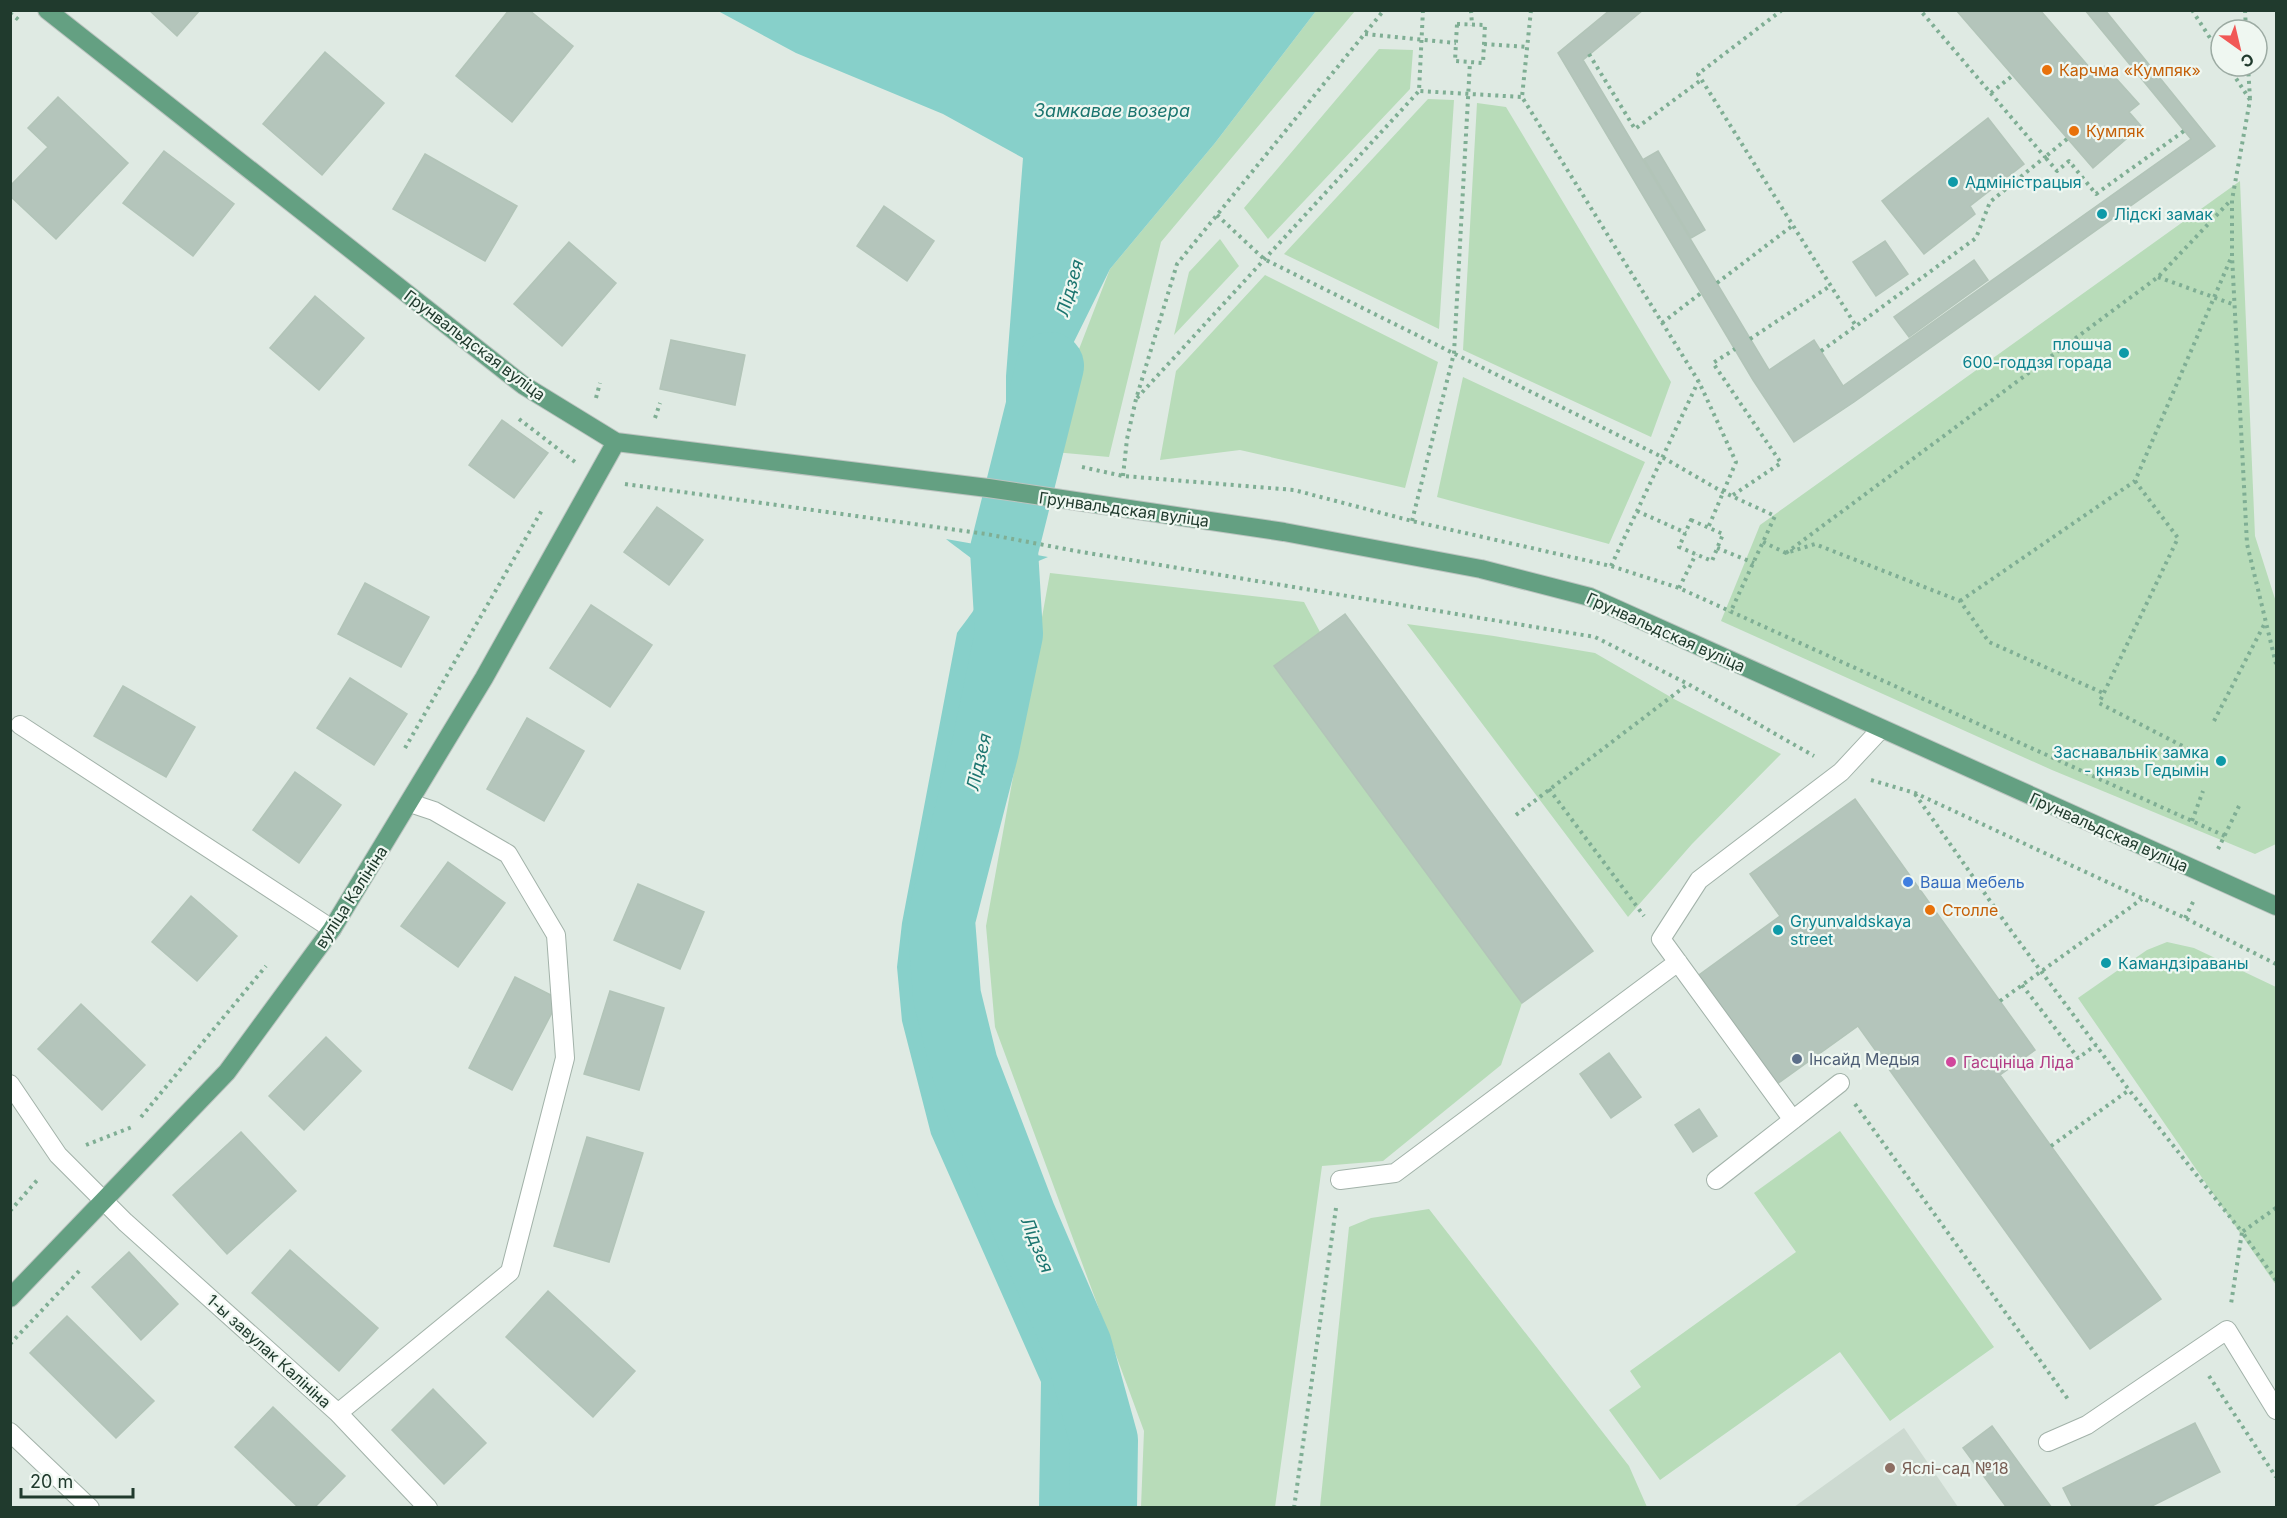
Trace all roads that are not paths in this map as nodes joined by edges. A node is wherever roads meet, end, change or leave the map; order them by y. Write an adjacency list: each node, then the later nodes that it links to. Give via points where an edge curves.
1 (47, 10): 2 (main road, Грунвальдская вуліца, via 523,385)
2 (616, 442): 4 (main road, Грунвальдская вуліца, via 988,488 1284,532 1480,569 1590,597); 5 (main road, вуліца Калініна)
3 (20, 725): 7 (street)
4 (1881, 729): 6 (main road, Грунвальдская вуліца); 8 (street, via 1841,771 1699,880 1661,939)
5 (410, 803): 7 (main road, вуліца Калініна); 17 (street, via 434,811 508,854 556,935 565,1058 510,1272)
6 (2277, 906)
7 (332, 929): 14 (main road, вуліца Калініна, via 227,1072)
8 (1678, 962): 11 (street); 12 (street, via 1395,1173)
9 (1840, 1083): 11 (street)
10 (10, 1084): 14 (street, 1-ы завулак Калініна, via 58,1155)
11 (1792, 1120): 13 (street)
12 (1340, 1180)
13 (1716, 1180)
14 (104, 1201): 15 (main road, вуліца Калініна); 17 (street, 1-ы завулак Калініна)
15 (10, 1298)
16 (2277, 1410): 19 (street, via 2227,1330 2087,1425)
17 (338, 1413): 21 (street, 1-ы завулак Калініна)
18 (10, 1432): 20 (street)
19 (2048, 1442)
20 (90, 1508)
21 (428, 1508)

